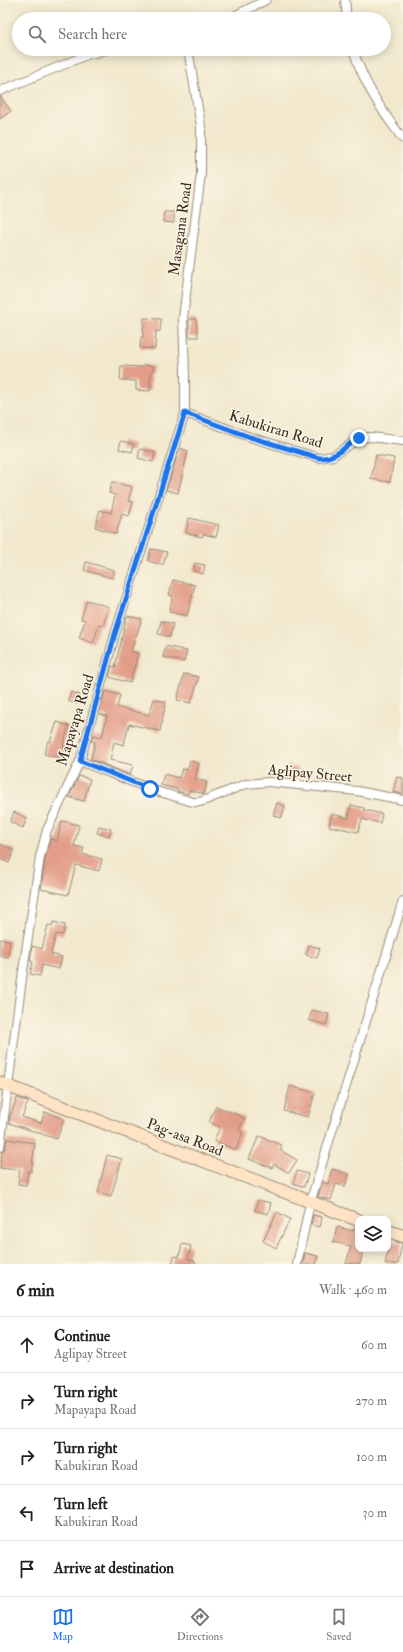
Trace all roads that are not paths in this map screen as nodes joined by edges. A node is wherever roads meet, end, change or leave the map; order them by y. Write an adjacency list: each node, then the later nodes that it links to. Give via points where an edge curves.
1 (266, 0): 3 (street)
2 (345, 0): 4 (street)
3 (242, 12)
4 (346, 12)
5 (85, 56): 8 (street)
6 (189, 56): 10 (street, Masagana Road, via 201,126 201,174 183,318)
7 (355, 56): 9 (street, via 368,86)
8 (0, 91)
9 (403, 139)
10 (185, 413): 11 (street, Kabukiran Road, via 250,437 319,458 333,456 359,438); 12 (street, Mapayapa Road, via 115,634)
11 (403, 441)
12 (80, 761): 13 (street, Aglipay Street, via 150,789 193,802 204,801 246,784 269,782 357,791); 15 (street, Mapayapa Road, via 47,830 40,857)
13 (403, 800)
14 (403, 900): 17 (street)
15 (4, 1085): 16 (street, Mapayapa Road); 17 (main road, Pag-asa Road)
16 (0, 1147)
17 (310, 1203): 18 (main road, Pag-asa Road); 21 (street)
18 (355, 1219)
19 (391, 1232): 20 (main road)
20 (403, 1236)
21 (297, 1264)

